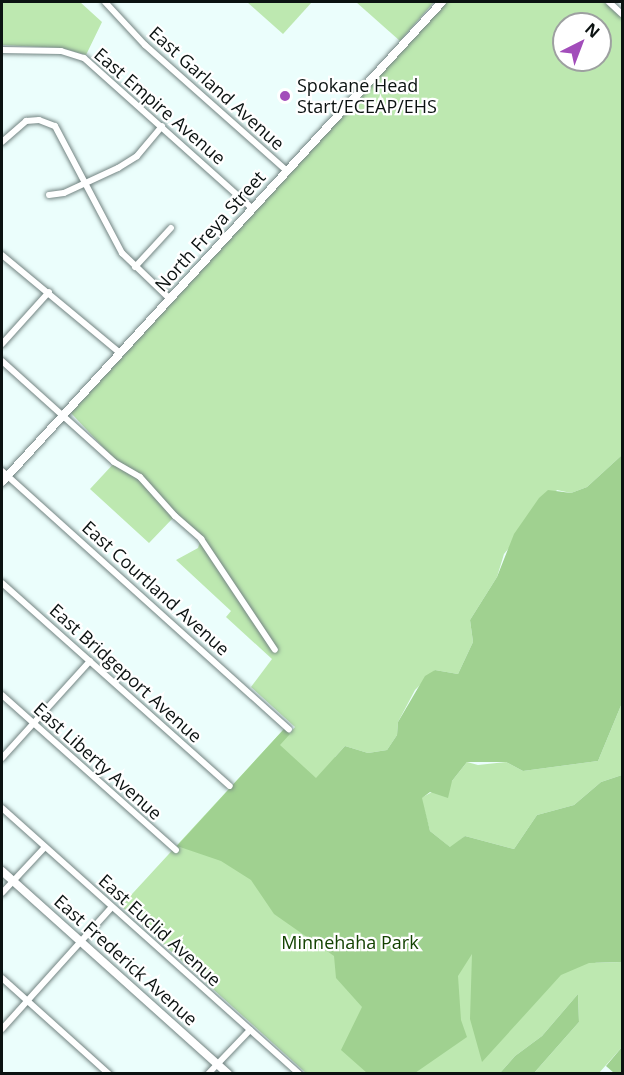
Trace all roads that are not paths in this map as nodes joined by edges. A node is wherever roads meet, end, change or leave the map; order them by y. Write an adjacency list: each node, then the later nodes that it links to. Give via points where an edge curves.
1 (105, 2): 8 (street, East Garland Avenue, via 145,45)
2 (442, 2): 8 (street, North Freya Street)
3 (609, 2): 4 (street)
4 (622, 14)
5 (2, 50): 6 (street, East Empire Avenue, via 62,51 84,58)
6 (162, 126): 9 (street, via 137,156); 11 (street, East Empire Avenue)
7 (2, 142): 9 (street, via 18,124 34,120 55,126)
8 (286, 170): 11 (street, North Freya Street)
9 (84, 183): 10 (street); 14 (street, via 122,253)
10 (49, 195)
11 (252, 208): 16 (street, North Freya Street)
12 (171, 228): 14 (street)
13 (2, 255): 15 (street)
14 (135, 267): 16 (street)
15 (49, 292): 17 (street); 18 (street)
16 (169, 298): 18 (street, North Freya Street)
17 (2, 344)
18 (119, 352): 20 (street, North Freya Street)
19 (2, 361): 20 (street)
20 (61, 416): 21 (street, North Freya Street); 23 (street, via 104,453 140,477 174,516 201,538)
21 (3, 476): 27 (street, East Courtland Avenue)
22 (2, 583): 24 (street, East Bridgeport Avenue)
23 (275, 650)
24 (90, 661): 26 (street); 29 (street, East Bridgeport Avenue)
25 (2, 695): 26 (street, East Liberty Avenue)
26 (34, 723): 28 (street); 32 (street, East Liberty Avenue)
27 (289, 729)
28 (2, 758)
29 (230, 786)
30 (2, 808): 31 (street, East Euclid Avenue)
31 (45, 847): 34 (street); 36 (street, East Euclid Avenue)
32 (176, 850)
33 (2, 871): 34 (main road, East Frederick Avenue)
34 (12, 881): 35 (street); 37 (main road, East Frederick Avenue)
35 (2, 893)
36 (112, 907): 37 (street); 41 (street, East Euclid Avenue)
37 (81, 942): 39 (street); 42 (main road, East Frederick Avenue)
38 (2, 978): 39 (street)
39 (27, 1001): 40 (street); 43 (street)
40 (2, 1029)
41 (250, 1030): 42 (street); 46 (street, East Euclid Avenue)
42 (217, 1064): 44 (street); 45 (main road, East Frederick Avenue)
43 (108, 1074)
44 (208, 1074)
45 (228, 1074)
46 (298, 1074)

